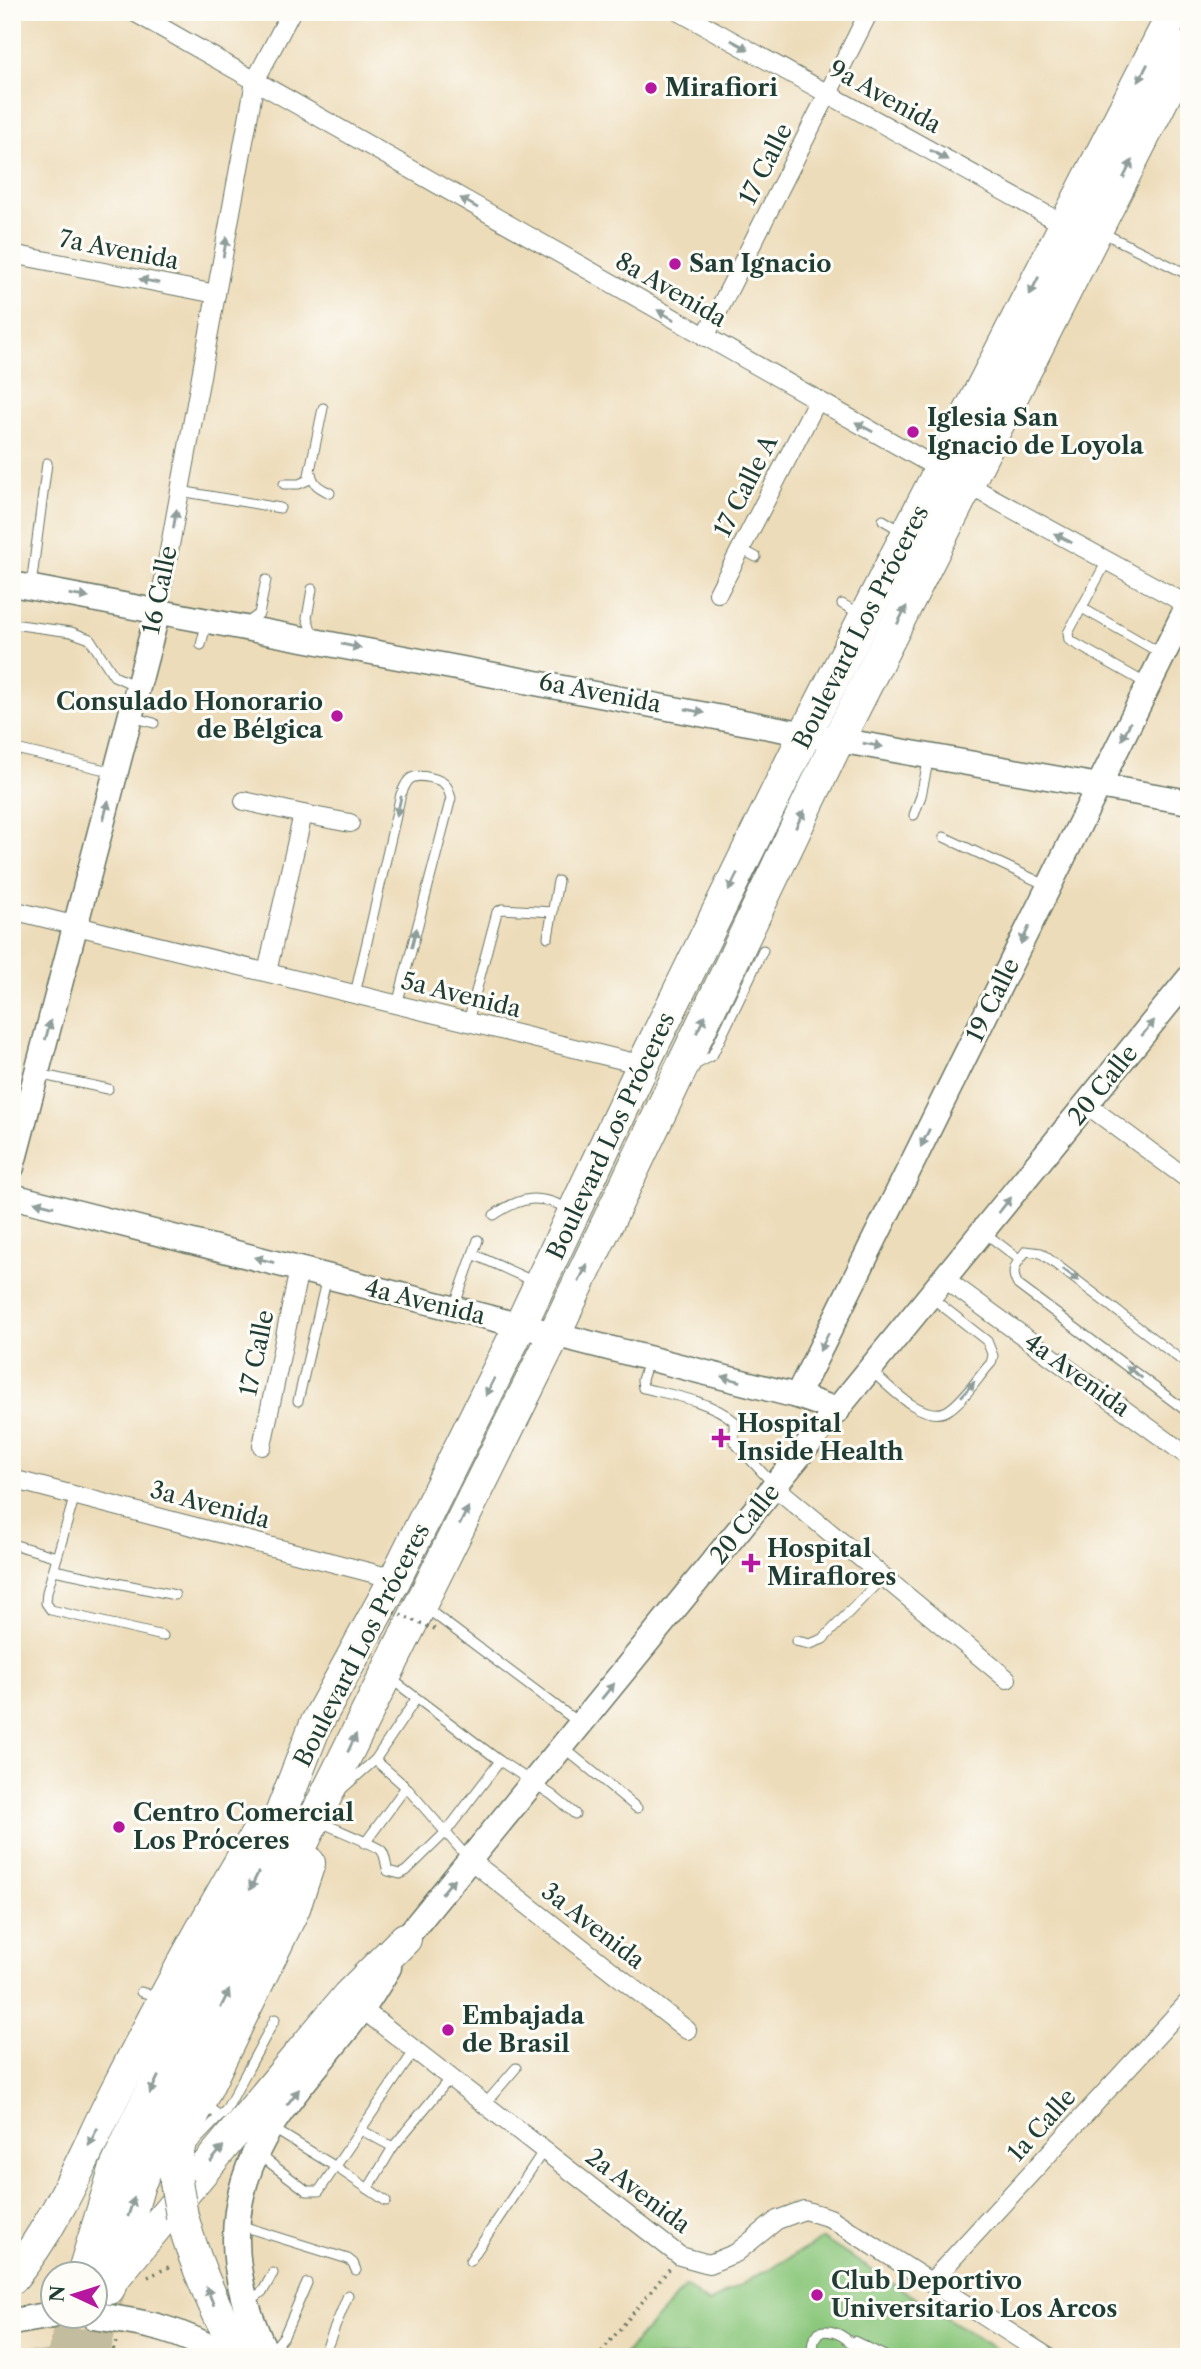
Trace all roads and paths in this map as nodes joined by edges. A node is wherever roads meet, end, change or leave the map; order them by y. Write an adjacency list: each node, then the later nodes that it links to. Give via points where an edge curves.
1 (134, 12): 7 (street, 8a Avenida)
2 (291, 12): 7 (street, 16 Calle)
3 (680, 12): 8 (street, 9a Avenida, one-way to 8)
4 (869, 12): 8 (street, 17 Calle)
5 (1174, 12): 9 (highway, Boulevard Los Próceres, one-way to 9)
6 (1189, 47): 10 (highway, Boulevard Los Próceres, one-way to 6)
7 (255, 82): 13 (street, 16 Calle, one-way to 7); 14 (street, 8a Avenida, one-way to 7)
8 (829, 94): 9 (street, 9a Avenida, one-way to 9); 14 (street, 17 Calle)
9 (1065, 225): 18 (highway, Boulevard Los Próceres, one-way to 18)
10 (1097, 230): 12 (lane); 21 (highway, Boulevard Los Próceres)
11 (12, 254): 13 (street, 7a Avenida, one-way to 11)
12 (1189, 275)
13 (216, 294): 22 (street, 16 Calle)
14 (705, 337): 15 (street, 8a Avenida)
15 (817, 401): 18 (street, 8a Avenida, one-way to 15); 29 (street, 17 Calle A, via 749,553)
16 (323, 408): 19 (lane)
17 (47, 463): 27 (lane)
18 (940, 470): 21 (street, 8a Avenida); 43 (highway, Boulevard Los Próceres, via 896,527 854,611)
19 (311, 472): 20 (lane, via 308,480 299,484); 23 (lane, via 318,488)
20 (284, 484)
21 (968, 486): 25 (street, 8a Avenida, one-way to 21); 44 (highway, Boulevard Los Próceres, one-way to 21)
22 (180, 491): 24 (lane); 32 (street, 16 Calle, one-way to 22)
23 (330, 493)
24 (280, 508)
25 (1107, 561): 30 (street, 8a Avenida); 31 (lane)
26 (267, 580): 35 (lane, via 260,614)
27 (22, 586): 32 (street, 6a Avenida, one-way to 32)
28 (312, 589): 36 (lane, via 307,618)
29 (718, 593)
30 (1188, 604): 38 (street, 19 Calle)
31 (1082, 608): 38 (lane); 39 (lane, via 1068,633 1069,640)
32 (158, 611): 33 (street, 6a Avenida); 40 (street, 16 Calle)
33 (208, 620): 35 (street, 6a Avenida); 37 (lane)
34 (12, 624): 40 (lane, via 90,639 114,676)
35 (242, 626): 36 (street, 6a Avenida)
36 (314, 639): 43 (street, 6a Avenida, one-way to 43)
37 (201, 645)
38 (1164, 654): 39 (street, 19 Calle)
39 (1149, 685): 48 (street, 19 Calle, one-way to 48)
40 (138, 687): 41 (street, 16 Calle)
41 (130, 717): 42 (lane); 47 (street, 16 Calle)
42 (154, 723)
43 (806, 733): 44 (street, 6a Avenida); 67 (highway, Boulevard Los Próceres, one-way to 67)
44 (838, 740): 46 (street, 6a Avenida, one-way to 46); 69 (highway, Boulevard Los Próceres, one-way to 44)
45 (20, 750): 47 (lane)
46 (929, 755): 48 (street, 6a Avenida); 52 (lane)
47 (116, 772): 59 (street, 16 Calle, one-way to 47)
48 (1098, 787): 50 (street, 6a Avenida); 56 (street, 19 Calle)
49 (244, 801): 51 (street)
50 (1189, 802)
51 (303, 814): 53 (street); 62 (street)
52 (914, 814)
53 (350, 823)
54 (944, 837): 56 (lane)
55 (558, 881): 58 (lane)
56 (1049, 886): 91 (street, 19 Calle, one-way to 91)
57 (12, 910): 59 (street, 5a Avenida)
58 (553, 912): 60 (lane); 66 (lane, via 498,912)
59 (75, 925): 62 (street, 5a Avenida); 68 (street, 16 Calle, one-way to 59)
60 (548, 937)
61 (763, 950): 69 (lane, via 712,1056)
62 (267, 972): 64 (street, 5a Avenida)
63 (1189, 978): 71 (street, 20 Calle, one-way to 63)
64 (355, 994): 65 (street, 5a Avenida); 65 (lane, one-way to 64, via 451,798 443,782 415,776 407,780 401,794)
65 (397, 1004): 66 (street, 5a Avenida)
66 (468, 1022): 67 (street, 5a Avenida)
67 (643, 1065): 75 (highway, Boulevard Los Próceres)
68 (37, 1074): 70 (lane); 72 (street, 16 Calle)
69 (676, 1075): 87 (highway, Boulevard Los Próceres, one-way to 69)
70 (108, 1089)
71 (1087, 1105): 73 (street); 77 (street, 20 Calle, one-way to 71)
72 (12, 1167)
73 (1189, 1181)
74 (12, 1196): 81 (street, 4a Avenida, one-way to 74)
75 (574, 1212): 76 (lane, via 537,1198 512,1203); 83 (highway, Boulevard Los Próceres)
76 (494, 1215)
77 (984, 1232): 80 (lane); 84 (street, 20 Calle)
78 (478, 1240): 79 (lane)
79 (473, 1254): 83 (lane); 85 (lane)
80 (1019, 1259): 89 (lane, one-way to 89, via 1026,1251 1041,1253); 94 (lane, one-way to 80, via 1018,1285 1013,1268)
81 (299, 1269): 82 (street, 4a Avenida); 95 (street, 17 Calle)
82 (327, 1277): 85 (street, 4a Avenida); 92 (lane)
83 (540, 1284): 86 (highway, Boulevard Los Próceres)
84 (947, 1290): 90 (street, 20 Calle); 90 (lane, one-way to 84, via 914,1406 934,1413 949,1411 993,1356 987,1341); 96 (street, 4a Avenida)
85 (454, 1309): 86 (street, 4a Avenida)
86 (520, 1326): 87 (street, 4a Avenida); 104 (highway, Boulevard Los Próceres, one-way to 104)
87 (554, 1335): 88 (street, 4a Avenida); 107 (highway, Boulevard Los Próceres, one-way to 87)
88 (649, 1359): 91 (street, 4a Avenida, one-way to 88); 98 (lane, via 643,1388 727,1415 734,1421 734,1442)
89 (1189, 1366)
90 (871, 1370): 93 (street, 20 Calle)
91 (797, 1396): 93 (street, 4a Avenida)
92 (298, 1401)
93 (838, 1410): 98 (street, 20 Calle)
94 (1189, 1413)
95 (262, 1446)
96 (1189, 1457)
97 (12, 1479): 99 (street, 3a Avenida)
98 (775, 1487): 103 (street); 113 (street, 20 Calle, one-way to 98)
99 (75, 1495): 101 (lane); 104 (street, 3a Avenida)
100 (12, 1544): 101 (lane)
101 (57, 1557): 102 (lane)
102 (54, 1570): 105 (lane); 108 (lane, via 46,1603 51,1610)
103 (884, 1576): 109 (lane, via 824,1639 810,1644); 111 (street)
104 (395, 1578): 114 (highway, Boulevard Los Próceres)
105 (175, 1595)
106 (368, 1602): 107 (path, bridge)
107 (428, 1617): 110 (highway, Boulevard Los Próceres); 113 (lane)
108 (163, 1636)
109 (796, 1641)
110 (385, 1674): 112 (lane); 122 (highway, Boulevard Los Próceres, one-way to 110)
111 (1007, 1679)
112 (416, 1699): 116 (lane); 117 (lane)
113 (581, 1724): 115 (street, 20 Calle)
114 (315, 1726): 147 (highway, Boulevard Los Próceres, one-way to 147, via 259,1871 115,2171); 153 (highway, one-way to 153, via 153,1995 52,2217)
115 (562, 1747): 118 (street, 20 Calle); 120 (lane)
116 (375, 1760): 119 (lane); 122 (lane)
117 (500, 1761): 118 (lane); 123 (lane)
118 (533, 1784): 121 (lane); 125 (street, 20 Calle)
119 (406, 1787): 123 (lane); 124 (lane)
120 (637, 1808)
121 (575, 1814)
122 (317, 1817): 124 (lane); 135 (highway, via 308,1869 294,1908); 149 (highway, Boulevard Los Próceres, one-way to 122, via 199,2052)
123 (446, 1832): 124 (lane, via 400,1874 388,1871 384,1853); 125 (lane)
124 (366, 1843)
125 (470, 1860): 126 (street, 20 Calle, one-way to 125); 130 (street, 3a Avenida)
126 (405, 1939): 128 (main road); 151 (highway, one-way to 126, via 348,1996)
127 (1189, 2001): 155 (street, 1a Calle)
128 (362, 2009): 131 (street, 2a Avenida); 136 (main road, one-way to 128)
129 (275, 2019): 135 (lane, via 226,2109)
130 (687, 2030)
131 (415, 2050): 133 (street, 2a Avenida); 137 (lane)
132 (516, 2068): 134 (lane)
133 (450, 2078): 134 (street, 2a Avenida); 138 (lane)
134 (485, 2104): 139 (street, 2a Avenida)
135 (210, 2108): 145 (highway, bridge, via 180,2143 176,2172)
136 (272, 2124): 140 (main road); 141 (lane)
137 (361, 2130): 138 (lane); 141 (lane)
138 (393, 2147): 142 (lane)
139 (544, 2150): 146 (street, 2a Avenida); 148 (lane)
140 (256, 2152): 141 (lane, via 307,2191 320,2191); 144 (main road, via 241,2191)
141 (336, 2167): 142 (lane)
142 (368, 2189): 143 (lane)
143 (386, 2202)
144 (236, 2224): 150 (lane, via 283,2244 348,2259); 158 (main road, via 237,2268)
145 (194, 2255): 154 (path); 166 (highway, one-way to 145)
146 (680, 2256): 155 (street, 2a Avenida, via 709,2264 736,2253 777,2220 804,2210 830,2218); 169 (path)
147 (104, 2260)
148 (470, 2261)
149 (108, 2263)
150 (356, 2270)
151 (108, 2273)
152 (273, 2273): 158 (lane, via 263,2291)
153 (12, 2278)
154 (144, 2279)
155 (931, 2282): 173 (street, 2a Avenida)
156 (307, 2283): 167 (lane, via 284,2336)
157 (348, 2295): 168 (lane)
158 (245, 2305): 167 (main road)
159 (38, 2317): 162 (main road)
160 (108, 2318): 161 (main road)
161 (121, 2320): 164 (path); 165 (main road, via 184,2334)
162 (12, 2322)
163 (843, 2336): 170 (lane, via 829,2330 819,2332); 171 (lane); 172 (lane)
164 (111, 2357)
165 (226, 2357)
166 (241, 2357)
167 (266, 2357)
168 (323, 2357)
169 (597, 2357)
170 (811, 2357)
171 (866, 2357)
172 (887, 2357)
173 (1048, 2357)

